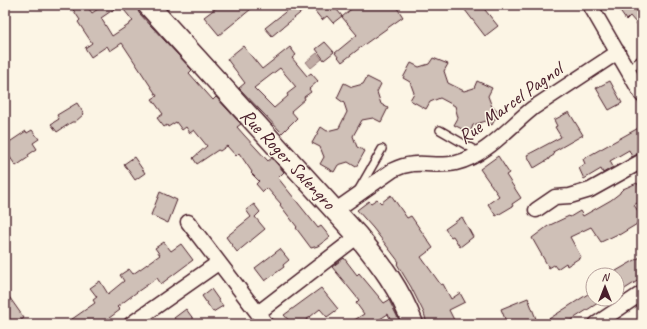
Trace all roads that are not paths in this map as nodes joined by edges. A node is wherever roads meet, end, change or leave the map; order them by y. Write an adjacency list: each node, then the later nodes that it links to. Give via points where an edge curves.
1 (148, 5): 12 (street, Rue Roger Salengro)
2 (590, 5): 3 (street)
3 (618, 52): 5 (street); 9 (street, Rue Marcel Pagnol, via 533,108 497,140)
4 (642, 58): 5 (lane)
5 (628, 70): 6 (street)
6 (642, 95)
7 (440, 130): 9 (lane)
8 (382, 149): 11 (lane)
9 (478, 152): 11 (street, Rue Marcel Pagnol, via 455,163 402,166)
10 (642, 161): 13 (street, via 590,190 555,197)
11 (355, 196): 12 (street, Rue Marcel Pagnol)
12 (336, 210): 15 (street, Rue Roger Salengro)
13 (536, 210)
14 (188, 222): 16 (street)
15 (358, 236): 18 (street); 20 (street, Rue Roger Salengro, via 396,285)
16 (218, 263): 18 (street); 19 (street)
17 (642, 293): 21 (street)
18 (262, 319)
19 (131, 324)
20 (413, 324)
21 (596, 324)

